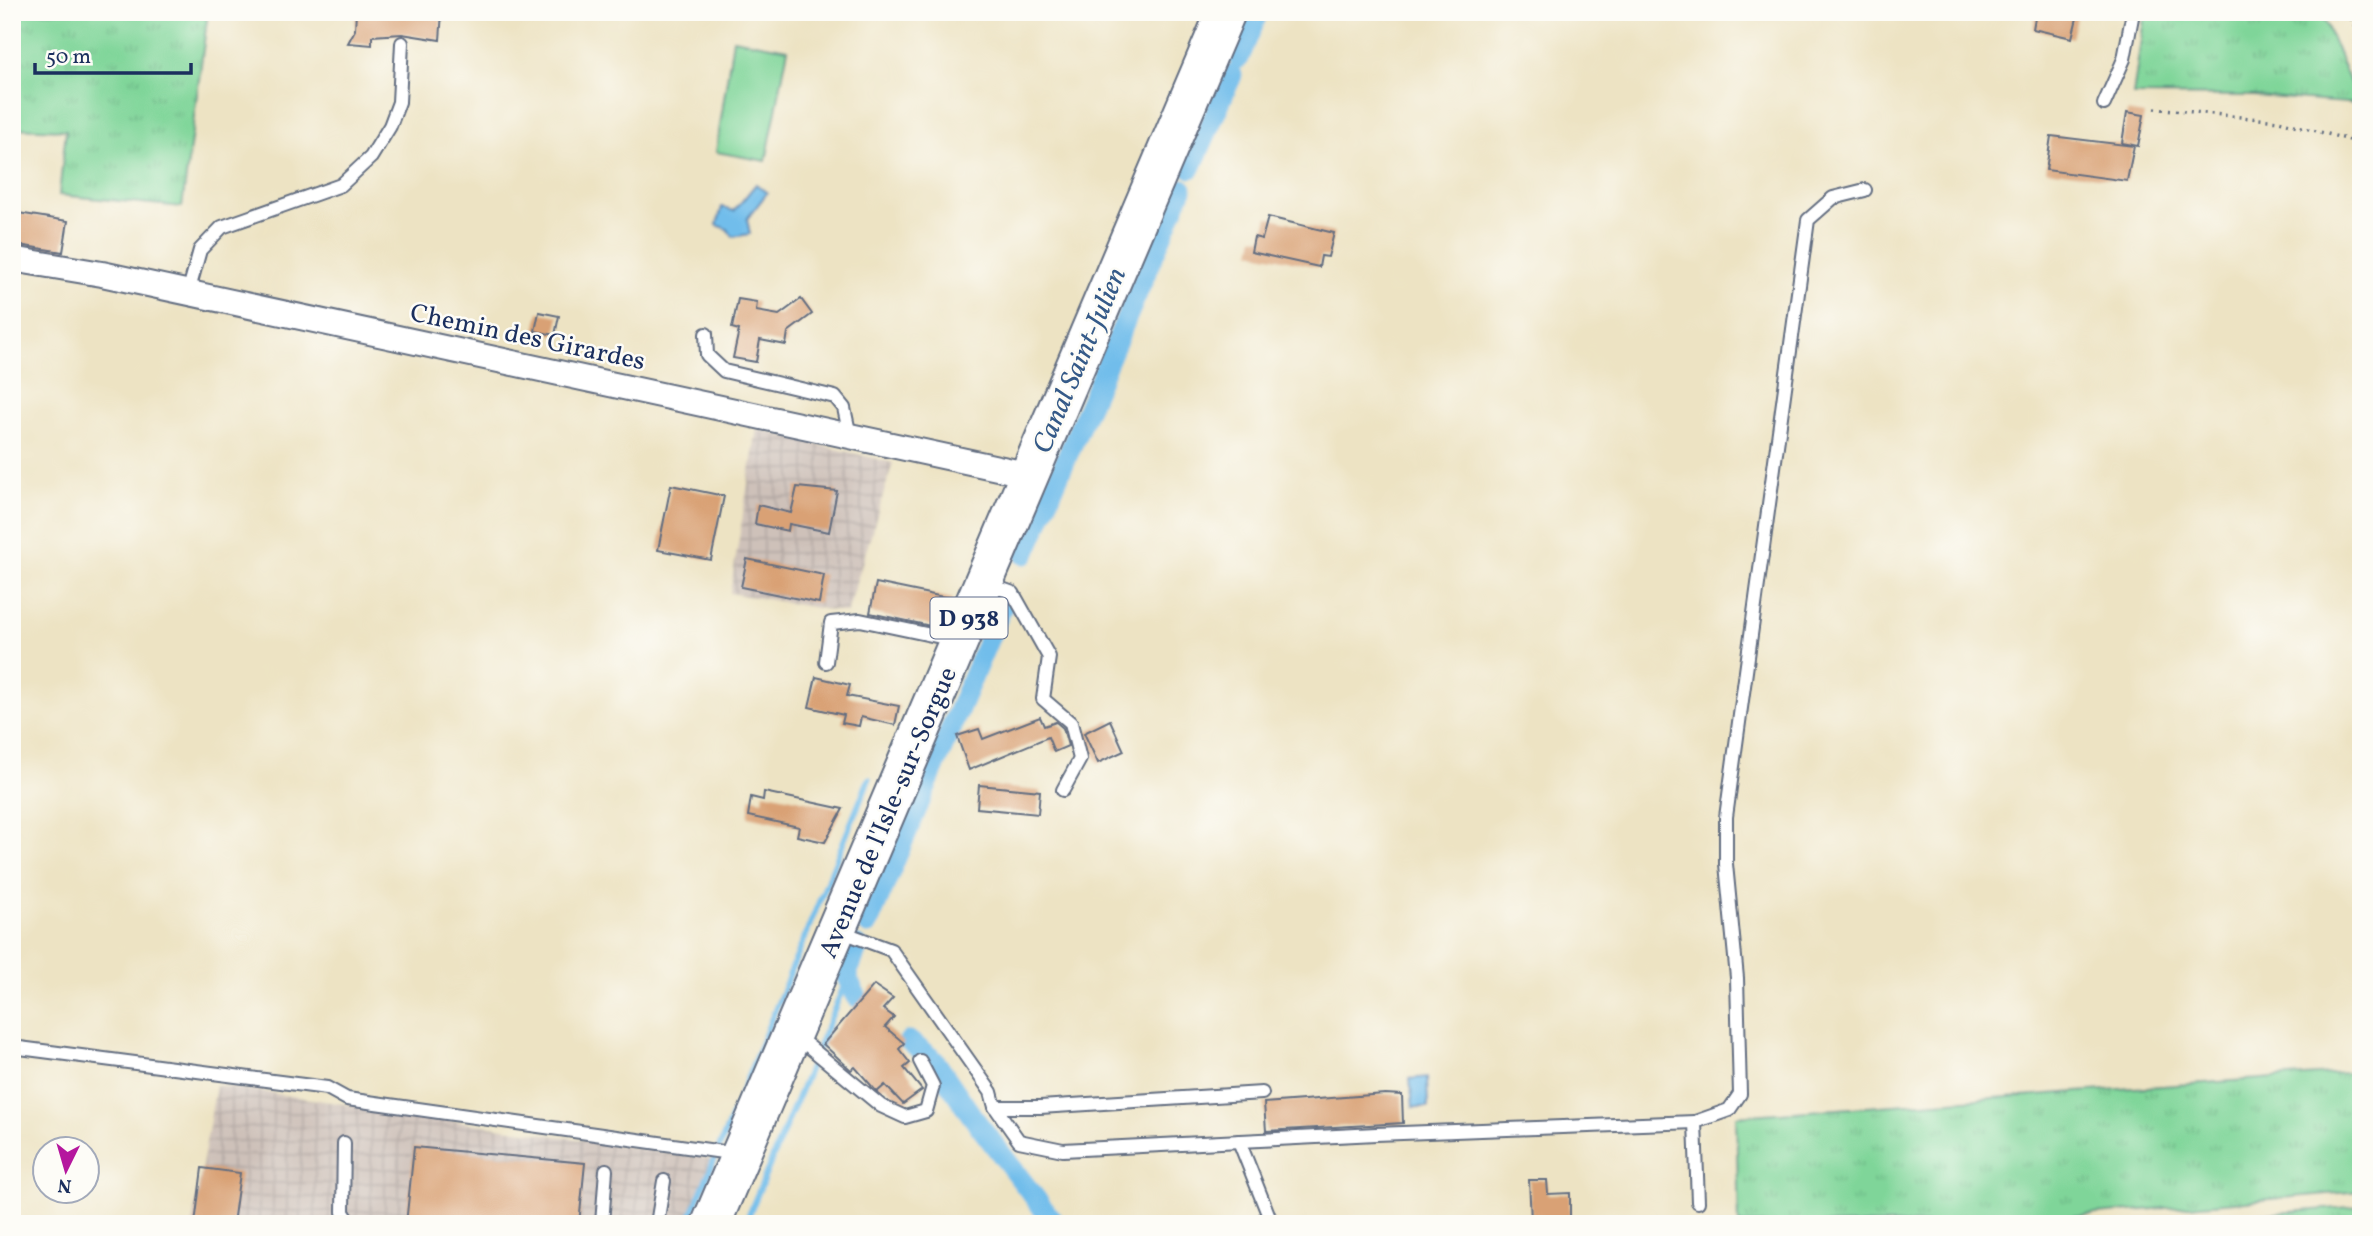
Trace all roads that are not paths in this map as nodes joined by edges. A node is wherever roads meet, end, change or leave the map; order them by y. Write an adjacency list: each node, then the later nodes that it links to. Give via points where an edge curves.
1 (1226, 12): 10 (main road, Avenue de l'Isle-sur-Sorgue / D 938)
2 (2133, 12): 4 (lane, via 2124,59)
3 (402, 43): 7 (lane, via 399,102 371,157 341,185 222,227 200,250)
4 (2104, 104)
5 (1865, 190): 21 (lane, via 1833,198 1808,220 1726,817 1740,1094 1729,1110)
6 (12, 260): 7 (street, Chemin des Girardes)
7 (188, 293): 9 (street, Chemin des Girardes)
8 (706, 334): 9 (lane, via 707,355 724,371 835,397 844,408)
9 (849, 436): 10 (street, Chemin des Girardes)
10 (1030, 475): 11 (main road, Avenue de l'Isle-sur-Sorgue / D 938)
11 (984, 582): 12 (main road, Avenue de l'Isle-sur-Sorgue / D 938); 14 (lane, via 1013,593 1049,657 1043,699 1071,723 1080,759)
12 (959, 641): 13 (lane, via 860,621 831,623); 15 (main road, Avenue de l'Isle-sur-Sorgue / D 938)
13 (826, 662)
14 (1063, 790)
15 (838, 930): 16 (main road, Avenue de l'Isle-sur-Sorgue / D 938); 20 (lane, via 891,950 991,1092)
16 (792, 1033): 18 (lane, via 881,1106 905,1117 926,1111 933,1086); 24 (main road, Avenue de l'Isle-sur-Sorgue / D 938)
17 (12, 1047): 24 (lane, via 327,1088 347,1099)
18 (920, 1061)
19 (1262, 1093): 20 (lane)
20 (995, 1107): 22 (lane, via 1019,1141 1063,1150)
21 (1695, 1122): 22 (lane); 27 (lane)
22 (1239, 1141): 32 (lane)
23 (344, 1143): 28 (lane, via 343,1212)
24 (740, 1154): 31 (main road, Avenue de l'Isle-sur-Sorgue / D 938)
25 (606, 1170): 29 (lane)
26 (664, 1181): 30 (lane)
27 (1698, 1202)
28 (351, 1224)
29 (602, 1224)
30 (657, 1224)
31 (711, 1224)
32 (1272, 1224)

